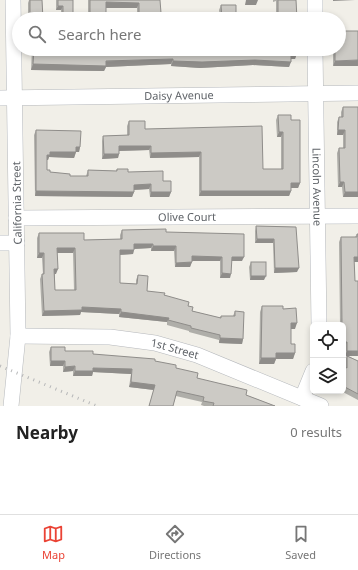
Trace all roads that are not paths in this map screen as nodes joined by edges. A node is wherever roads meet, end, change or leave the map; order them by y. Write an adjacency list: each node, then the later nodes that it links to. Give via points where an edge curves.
1 (13, 0): 3 (street, California Street)
2 (316, 0): 4 (street)
3 (13, 12)
4 (316, 12)
5 (15, 56): 10 (street, California Street)
6 (315, 56): 7 (street, Lincoln Avenue)
7 (315, 93): 8 (street, Daisy Avenue); 10 (street, Daisy Avenue); 11 (street, Lincoln Avenue)
8 (358, 93)
9 (0, 98): 10 (street, Daisy Avenue)
10 (16, 98): 13 (street, California Street)
11 (317, 215): 12 (street, Olive Court); 13 (street, Olive Court); 16 (street, Lincoln Avenue)
12 (358, 216)
13 (16, 218): 15 (street, California Street)
14 (0, 243): 15 (street)
15 (17, 243): 17 (street, California Street)
16 (319, 322)
17 (18, 336): 19 (street, 1st Street, via 110,337 155,342 197,355); 20 (street, California Street)
18 (310, 378): 19 (street)
19 (302, 398): 21 (street, 1st Street)
20 (11, 406)
21 (321, 406)

